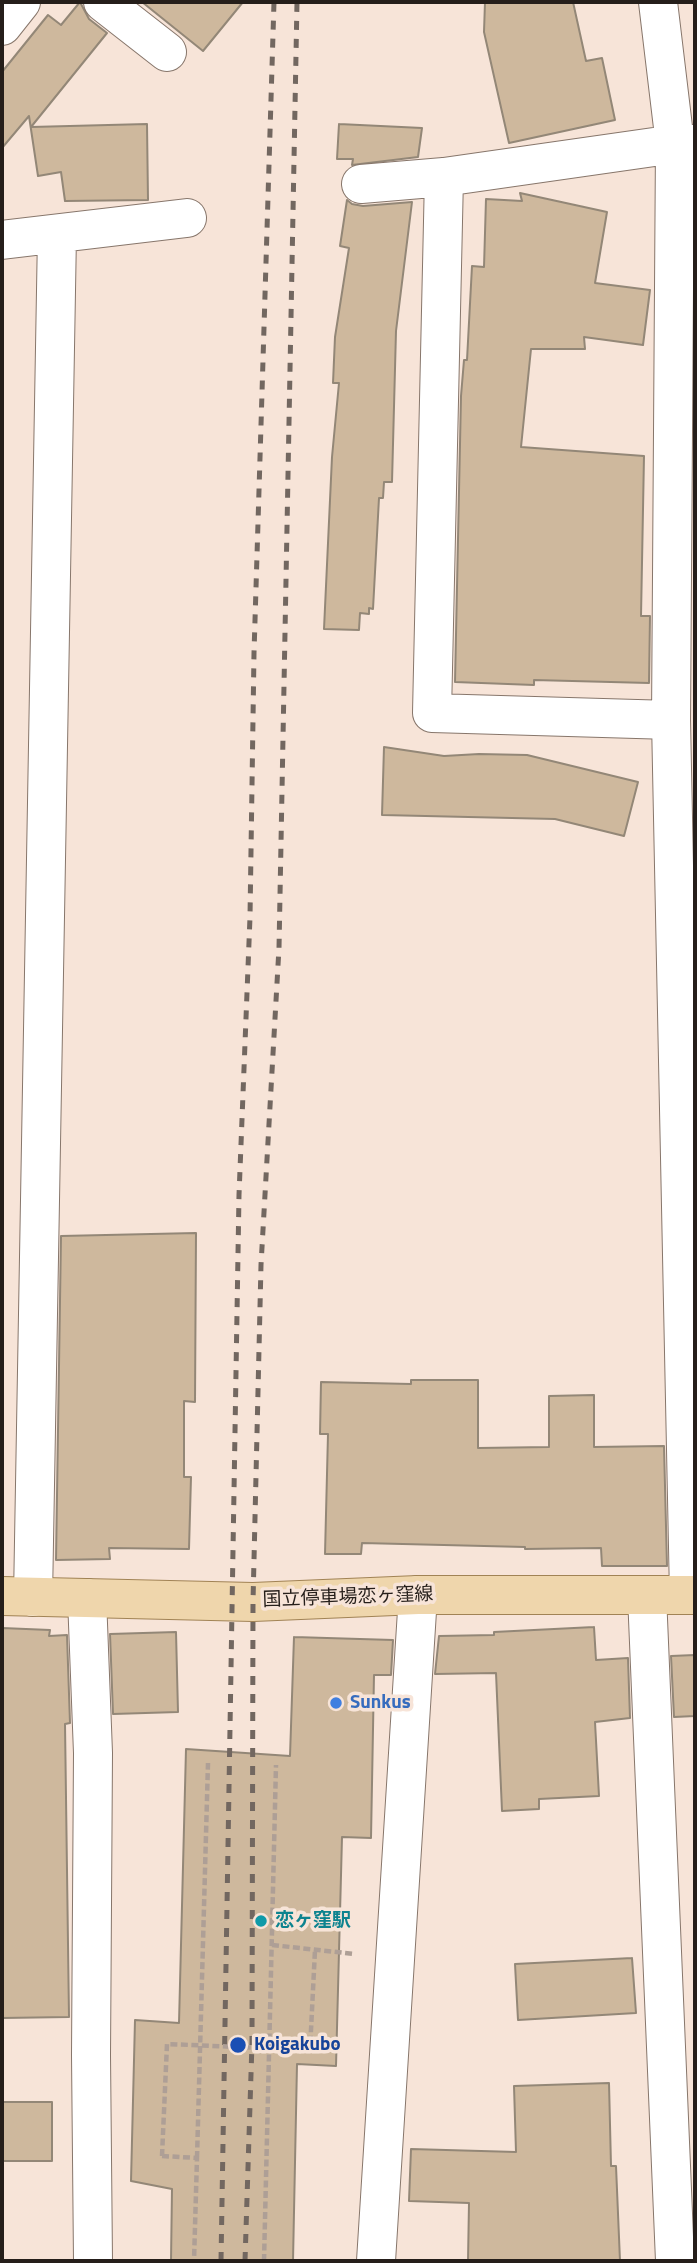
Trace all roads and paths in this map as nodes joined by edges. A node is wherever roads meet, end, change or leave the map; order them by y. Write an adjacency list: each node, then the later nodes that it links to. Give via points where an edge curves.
1 (21, 2): 4 (street)
2 (103, 2): 5 (street)
3 (658, 2): 6 (street)
4 (2, 26)
5 (167, 52)
6 (685, 144): 7 (street); 12 (street)
7 (444, 177): 8 (street); 14 (street, via 432,713)
8 (361, 184)
9 (187, 218): 10 (street)
10 (57, 234): 11 (street); 20 (street)
11 (2, 240)
12 (685, 326): 13 (street)
13 (684, 624): 14 (street)
14 (671, 720): 15 (street)
15 (685, 898): 16 (street)
16 (688, 1165): 19 (street)
17 (418, 1594): 18 (main road, 国立停車場恋ヶ窪線); 21 (main road, 国立停車場恋ヶ窪線, via 253,1602); 26 (street)
18 (647, 1595): 19 (main road, 国立停車場恋ヶ窪線); 32 (street)
19 (692, 1595)
20 (18, 1596): 21 (main road, 国立停車場恋ヶ窪線)
21 (87, 1598): 28 (street, via 93,1753)
22 (208, 1763): 27 (path)
23 (275, 1765): 24 (path)
24 (272, 1945): 25 (path); 30 (path)
25 (315, 1950): 26 (path); 27 (path, bridge, via 310,2050 167,2044 162,2156)
26 (396, 1958): 31 (street)
27 (197, 2158): 29 (path)
28 (93, 2261)
29 (194, 2261)
30 (264, 2261)
31 (376, 2261)
32 (676, 2261)

